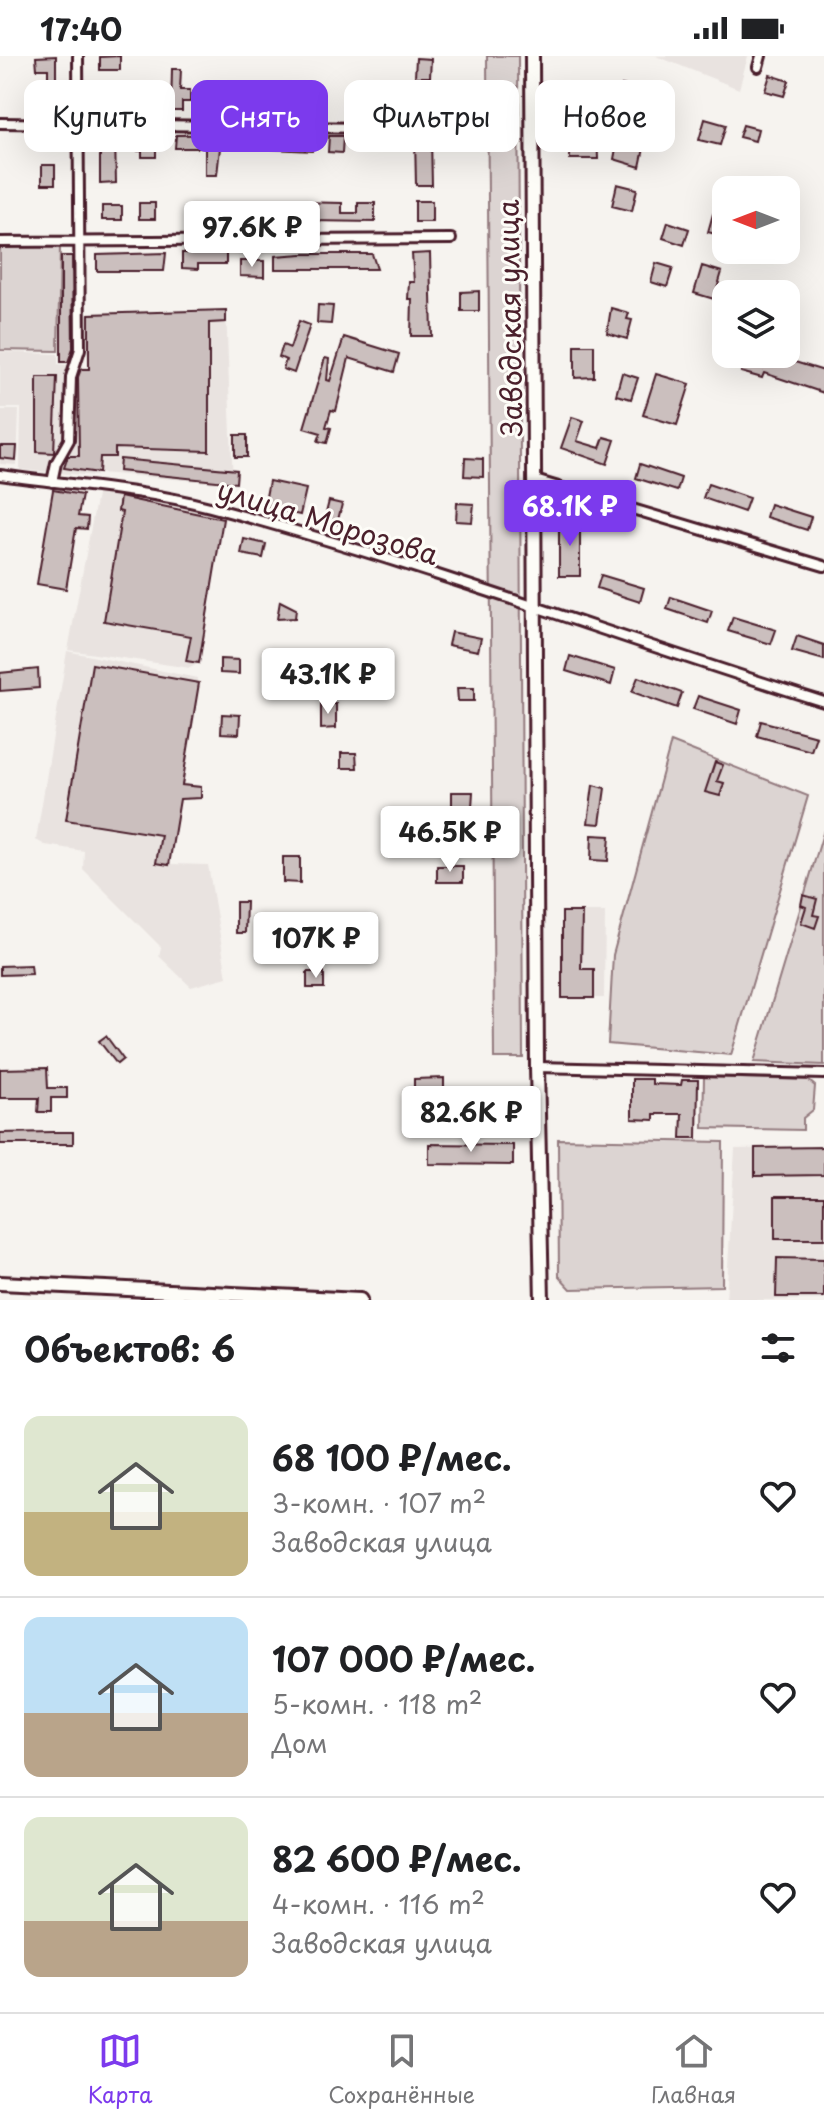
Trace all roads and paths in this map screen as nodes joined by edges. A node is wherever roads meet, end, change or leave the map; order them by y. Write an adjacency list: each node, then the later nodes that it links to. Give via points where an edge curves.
1 (78, 56): 5 (street)
2 (532, 56): 15 (street, Заводская улица)
3 (761, 56): 4 (street)
4 (758, 67)
5 (78, 80)
6 (0, 123): 7 (street)
7 (24, 123)
8 (175, 125): 9 (street)
9 (344, 127)
10 (78, 152): 13 (street)
11 (451, 239): 13 (street)
12 (0, 242): 13 (street)
13 (80, 242): 16 (street, via 80,349 71,377 69,440)
14 (0, 475): 16 (street, улица Морозова)
15 (535, 480): 17 (street); 18 (street, Заводская улица)
16 (52, 482): 18 (street, улица Морозова, via 210,507)
17 (824, 566)
18 (535, 610): 19 (street, улица Морозова); 20 (street, Заводская улица)
19 (824, 702)
20 (537, 1067): 21 (street); 24 (street, Заводская улица)
21 (824, 1074)
22 (0, 1283): 23 (street)
23 (360, 1300)
24 (542, 1300)

